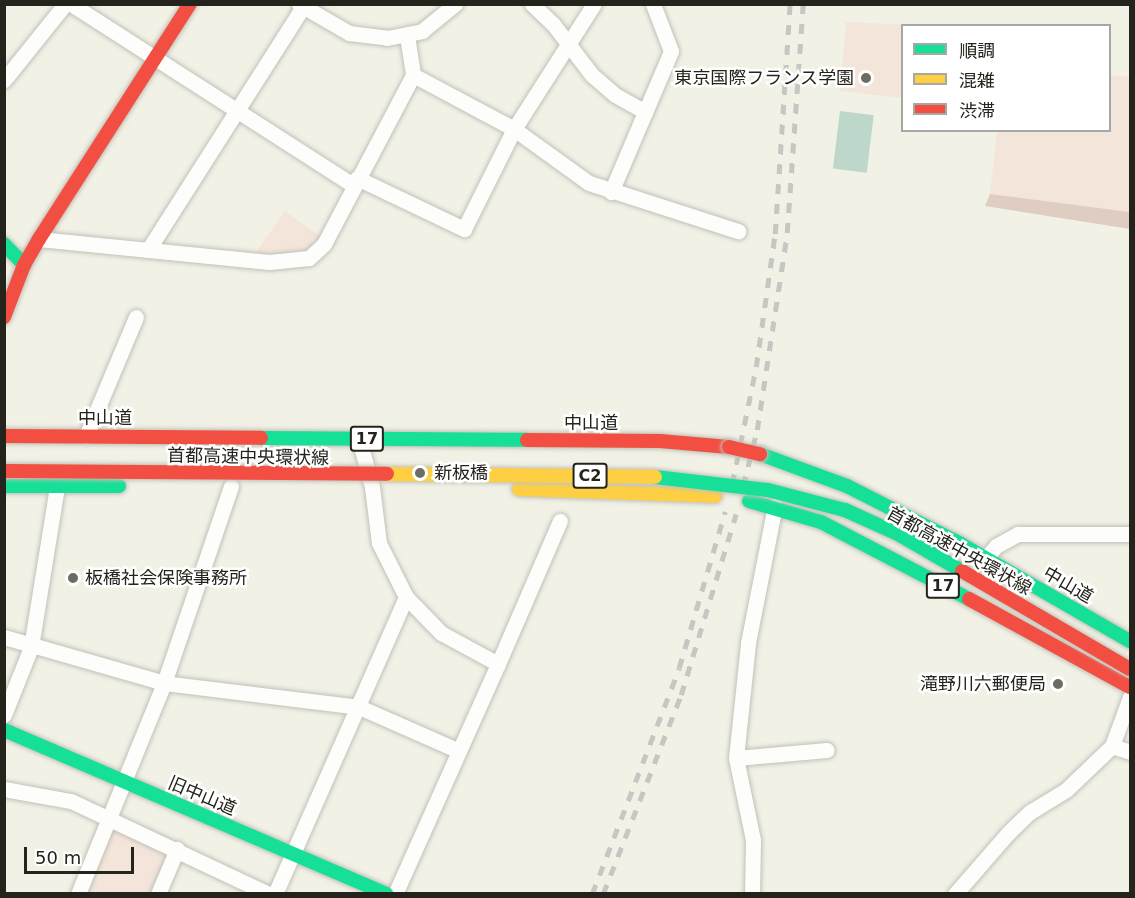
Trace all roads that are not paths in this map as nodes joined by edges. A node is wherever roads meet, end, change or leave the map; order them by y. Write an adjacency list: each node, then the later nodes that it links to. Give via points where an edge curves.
1 (64, 4): 12 (street)
2 (71, 4): 11 (street)
3 (189, 4): 11 (main road)
4 (455, 4): 9 (street, via 422,31)
5 (532, 4): 10 (street)
6 (594, 4): 10 (street)
7 (653, 4): 15 (street, via 671,51)
8 (308, 7): 9 (street, via 349,33 387,38); 14 (street)
9 (407, 36): 13 (street)
10 (568, 43): 15 (street, via 592,75 615,95); 16 (street)
11 (155, 60): 14 (street); 20 (main road)
12 (7, 72)
13 (413, 75): 16 (street); 17 (street)
14 (236, 109): 17 (street); 22 (street)
15 (645, 112): 18 (street)
16 (514, 129): 17 (street, via 464,229); 18 (street, via 589,183)
17 (355, 182): 22 (street, via 324,244 309,258 276,262)
18 (611, 192): 19 (street)
19 (738, 231)
20 (39, 239): 22 (street); 23 (main road)
21 (4, 244): 23 (main road)
22 (148, 250)
23 (24, 265): 24 (main road)
24 (4, 317)
25 (136, 317): 27 (street)
26 (4, 436): 27 (main road, 中山道 / 17)
27 (86, 436): 28 (main road, 中山道 / 17)
28 (361, 445): 29 (main road, via 327,453); 37 (street); 41 (main road, 中山道 / 17, bridge, via 660,441 729,447 760,454 847,486)
29 (282, 453)
30 (392, 459): 31 (main road)
31 (4, 460)
32 (4, 470): 47 (main road, 首都高速中央環状線 / C2, bridge, via 667,474 770,484 825,498 899,527); 49 (main road, 首都高速中央環状線 / C2, bridge, via 664,477 768,490 845,510 896,533)
33 (747, 472): 46 (main road, bridge, via 839,505 1021,615)
34 (4, 486): 35 (main road, 17)
35 (57, 486): 36 (main road, 17); 45 (street)
36 (231, 486): 37 (main road, 17); 50 (street)
37 (372, 487): 38 (main road, 17, via 714,496); 42 (street, via 380,543)
38 (775, 506): 46 (main road, 17, via 820,522 884,553); 60 (street, via 748,643)
39 (560, 521): 48 (street)
40 (1131, 534): 41 (street, via 1018,534 996,546)
41 (985, 559): 44 (main road, 中山道 / 17)
42 (406, 597): 48 (street, via 441,633); 53 (street)
43 (4, 637): 45 (street)
44 (1131, 641)
45 (31, 647): 50 (street); 54 (street)
46 (1079, 659): 51 (main road, 17)
47 (1131, 663)
48 (498, 664): 58 (street)
49 (1131, 669)
50 (165, 683): 53 (street); 61 (street)
51 (1131, 687)
52 (1131, 697): 56 (street)
53 (359, 707): 58 (street); 65 (street)
54 (4, 715)
55 (4, 730): 61 (main road, 旧中山道)
56 (1112, 747): 59 (street); 73 (street, via 1066,790 1030,812 991,850)
57 (827, 750): 60 (street)
58 (459, 751): 71 (street)
59 (1131, 752)
60 (736, 758): 72 (street, via 753,840)
61 (126, 783): 63 (street); 65 (main road, 旧中山道)
62 (4, 789): 63 (street, via 71,801)
63 (111, 817): 64 (street); 66 (street)
64 (177, 849): 67 (street); 68 (street)
65 (293, 855): 69 (street); 70 (main road, 旧中山道)
66 (78, 894)
67 (158, 894)
68 (269, 894)
69 (275, 894)
70 (386, 894)
71 (395, 894)
72 (752, 894)
73 (955, 894)

